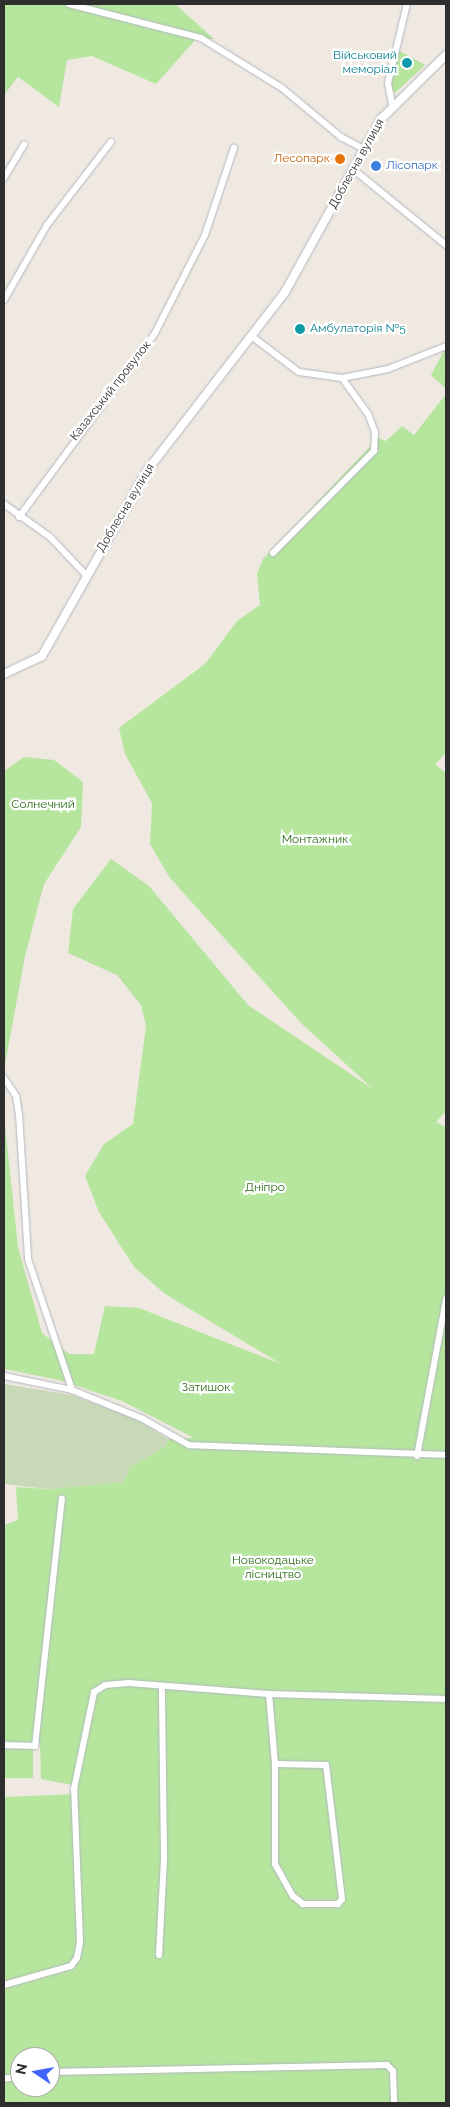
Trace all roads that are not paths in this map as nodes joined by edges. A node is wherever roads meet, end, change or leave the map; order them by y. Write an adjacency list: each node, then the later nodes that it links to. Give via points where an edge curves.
1 (69, 4): 8 (street, via 201,38 282,88 341,137)
2 (407, 4): 4 (street, via 388,83)
3 (446, 56): 4 (street, Доблесна вулиця)
4 (392, 104): 8 (street, Доблесна вулиця)
5 (111, 142): 12 (street, via 47,225)
6 (24, 145): 10 (street)
7 (234, 148): 17 (street, Казахський провулок, via 205,235 155,333)
8 (364, 149): 9 (street, Доблесна вулиця)
9 (354, 170): 11 (street); 13 (street, Доблесна вулиця)
10 (4, 178)
11 (446, 245)
12 (4, 300)
13 (254, 338): 15 (street, via 299,372); 19 (street, Доблесна вулиця, via 146,472)
14 (446, 346): 15 (street, via 388,369)
15 (342, 378): 18 (street, via 368,414 375,432 374,451)
16 (4, 504): 17 (street)
17 (19, 516): 19 (street, via 50,537)
18 (273, 553)
19 (86, 575): 20 (street, Доблесна вулиця, via 42,656)
20 (4, 674)
21 (4, 1078): 24 (street, via 16,1096 19,1114 28,1259)
22 (446, 1299): 26 (street)
23 (4, 1376): 24 (street)
24 (72, 1390): 26 (street, via 143,1419 189,1445)
25 (446, 1455): 26 (street)
26 (417, 1456)
27 (62, 1498): 31 (street, via 35,1746)
28 (162, 1686): 29 (street); 33 (street, via 164,1859); 34 (street, via 104,1685 94,1692 74,1789 80,1942 77,1958 70,1966)
29 (268, 1694): 30 (street); 32 (street)
30 (446, 1699)
31 (4, 1745)
32 (275, 1764): 32 (street, via 275,1864 283,1882 303,1904 338,1904 342,1899 326,1765)
33 (159, 1955)
34 (4, 1985)
35 (60, 2072): 36 (street, via 387,2065 393,2071)
36 (394, 2103)

